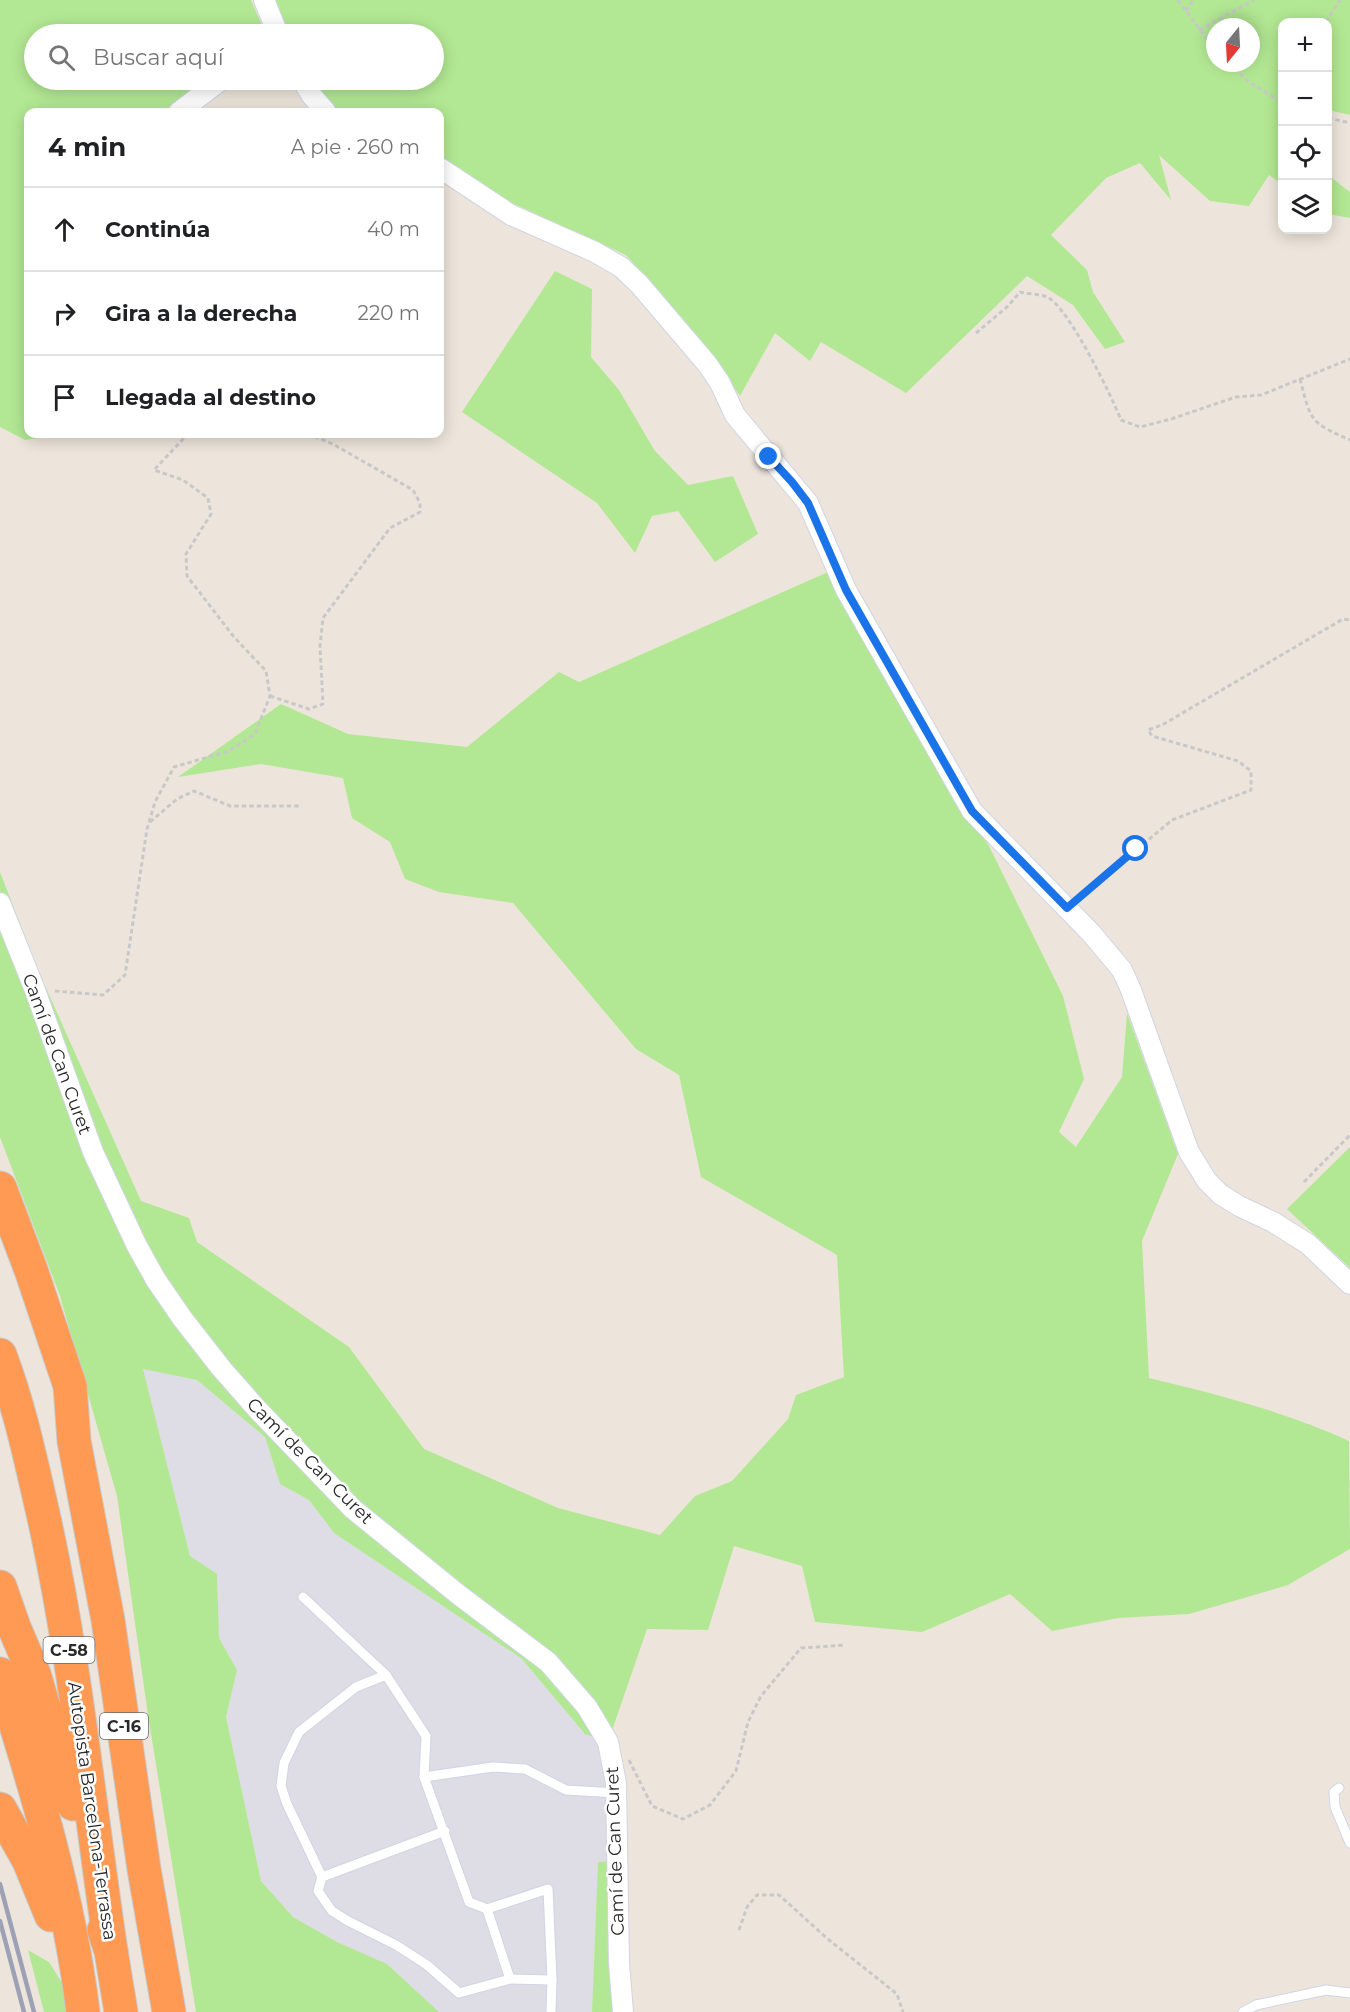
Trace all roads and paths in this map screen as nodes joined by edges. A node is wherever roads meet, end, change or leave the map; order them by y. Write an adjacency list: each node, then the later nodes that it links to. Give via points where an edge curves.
1 (264, 0): 8 (street)
2 (1178, 0): 6 (path)
3 (1193, 0): 6 (path)
4 (1254, 0): 9 (path)
5 (1340, 0): 7 (path)
6 (1186, 11): 9 (path)
7 (1329, 18)
8 (272, 24)
9 (1199, 30): 10 (path)
10 (1206, 39)
11 (1238, 72): 14 (path)
12 (208, 90): 15 (street)
13 (308, 90): 16 (street)
14 (1278, 100)
15 (183, 108)
16 (322, 108)
17 (1332, 119): 18 (path)
18 (1350, 123)
19 (444, 171): 31 (street, via 511,215 621,267 708,365 735,415 808,503 846,590 972,811)
20 (976, 333): 22 (path, via 1020,292 1049,298 1070,322 1121,420 1140,427 1236,398 1261,395)
21 (1350, 358): 22 (path)
22 (1300, 379): 25 (path, via 1311,416 1320,426)
23 (184, 438): 27 (path, via 154,470 183,480 208,498 211,514 186,554 187,576 266,671)
24 (319, 438): 27 (path, via 413,490 420,512 390,528 323,618 323,704 309,709)
25 (1350, 440)
26 (1350, 620): 31 (path, via 1343,619 1148,730 1152,736 1238,761 1251,771 1251,790 1172,820)
27 (270, 696): 29 (path, via 255,734 229,751 174,767 154,802)
28 (302, 806): 29 (path, via 230,806 194,791)
29 (148, 823): 32 (path, via 126,975 103,995)
30 (0, 903): 32 (street, Camí de Can Curet)
31 (1067, 908): 37 (street, via 1122,970 1189,1152 1207,1181 1239,1206 1308,1244)
32 (35, 990): 45 (street, Camí de Can Curet, via 93,1152 137,1245 182,1318 257,1409 353,1509 549,1662 587,1707 608,1742)
33 (1350, 1135): 34 (path)
34 (1304, 1182)
35 (0, 1188): 39 (highway, C-16, via 70,1386)
36 (0, 1251): 39 (highway)
37 (1350, 1284)
38 (0, 1355): 55 (highway, Autopista Barcelona-Terrassa / C-58, via 25,1430 56,1573)
39 (74, 1441): 61 (highway, C-16, via 108,1620)
40 (0, 1587): 55 (highway, via 51,1726 72,1800 88,1884)
41 (303, 1598): 44 (lane)
42 (845, 1645): 45 (path, via 801,1648 761,1696 748,1722 736,1771 710,1805 683,1819 652,1806 631,1760)
43 (0, 1674): 59 (highway, via 53,1851 80,1983)
44 (386, 1675): 46 (lane, via 426,1736); 52 (lane, via 356,1687 298,1732 284,1763 281,1786 287,1804)
45 (610, 1754): 48 (street, Camí de Can Curet)
46 (424, 1777): 48 (lane, via 493,1767 525,1769 566,1790); 50 (lane)
47 (1339, 1788): 51 (lane, via 1334,1792 1335,1807)
48 (616, 1793): 63 (street, Camí de Can Curet)
49 (0, 1809): 59 (highway, via 29,1861 56,1928)
50 (445, 1831): 52 (lane); 53 (lane, via 469,1902)
51 (1350, 1843)
52 (322, 1877): 56 (lane, via 318,1891 332,1911 396,1944 428,1965 459,1993)
53 (488, 1909): 56 (lane); 57 (lane, via 548,1889)
54 (739, 1930): 64 (path, via 747,1907 758,1895 778,1895 897,1994)
55 (111, 1951): 60 (highway)
56 (510, 1979): 57 (lane)
57 (552, 1980): 62 (lane)
58 (1350, 1993): 65 (lane, via 1326,1990 1256,2005)
59 (82, 2012)
60 (120, 2012)
61 (169, 2012)
62 (551, 2012)
63 (622, 2012)
64 (903, 2012)
65 (1243, 2012)

